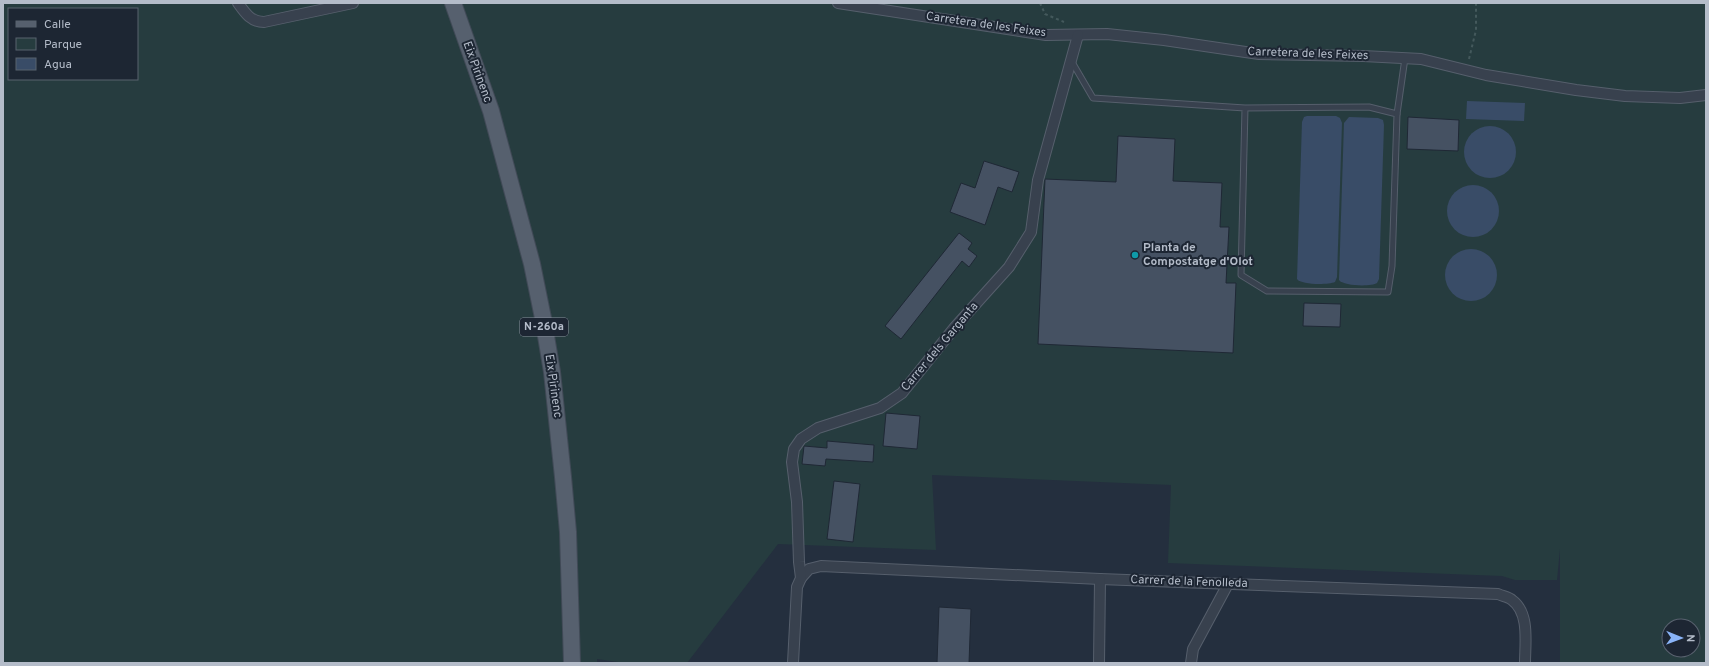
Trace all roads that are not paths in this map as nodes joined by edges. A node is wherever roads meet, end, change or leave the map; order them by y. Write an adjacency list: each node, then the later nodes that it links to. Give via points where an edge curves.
1 (238, 3): 2 (street, via 251,18 264,22)
2 (353, 3)
3 (453, 3): 14 (main road, Eix Pirinenc / N-260a, via 491,111 532,264 543,318 552,372 563,476)
4 (838, 3): 5 (street, Carretera de les Feixes, via 1046,35)
5 (1078, 35): 6 (street, Carretera de les Feixes, via 1108,34 1259,54); 7 (street, Carrer dels Garganta)
6 (1405, 58): 8 (street, Carretera de les Feixes, via 1576,90 1624,96 1680,98); 10 (lane)
7 (1071, 61): 9 (lane, via 1093,98); 11 (street, Carrer dels Garganta, via 1038,180 1032,232 1009,267 954,327 902,393 880,408 818,428 801,439 794,449 792,462)
8 (1706, 95)
9 (1245, 108): 10 (lane, via 1369,107); 10 (lane, via 1240,275 1267,291 1388,292 1392,266)
10 (1397, 114)
11 (801, 578): 12 (street, Carrer de la Fenolleda, via 809,569 821,566); 15 (street, Carrer dels Garganta, via 797,586)
12 (1100, 579): 13 (street, Carrer de la Fenolleda); 16 (street)
13 (1228, 584): 17 (street, via 1193,649); 18 (street, Carrer de la Fenolleda, via 1498,594 1511,598 1521,608 1524,620)
14 (572, 663)
15 (793, 663)
16 (1099, 663)
17 (1191, 663)
18 (1525, 663)

